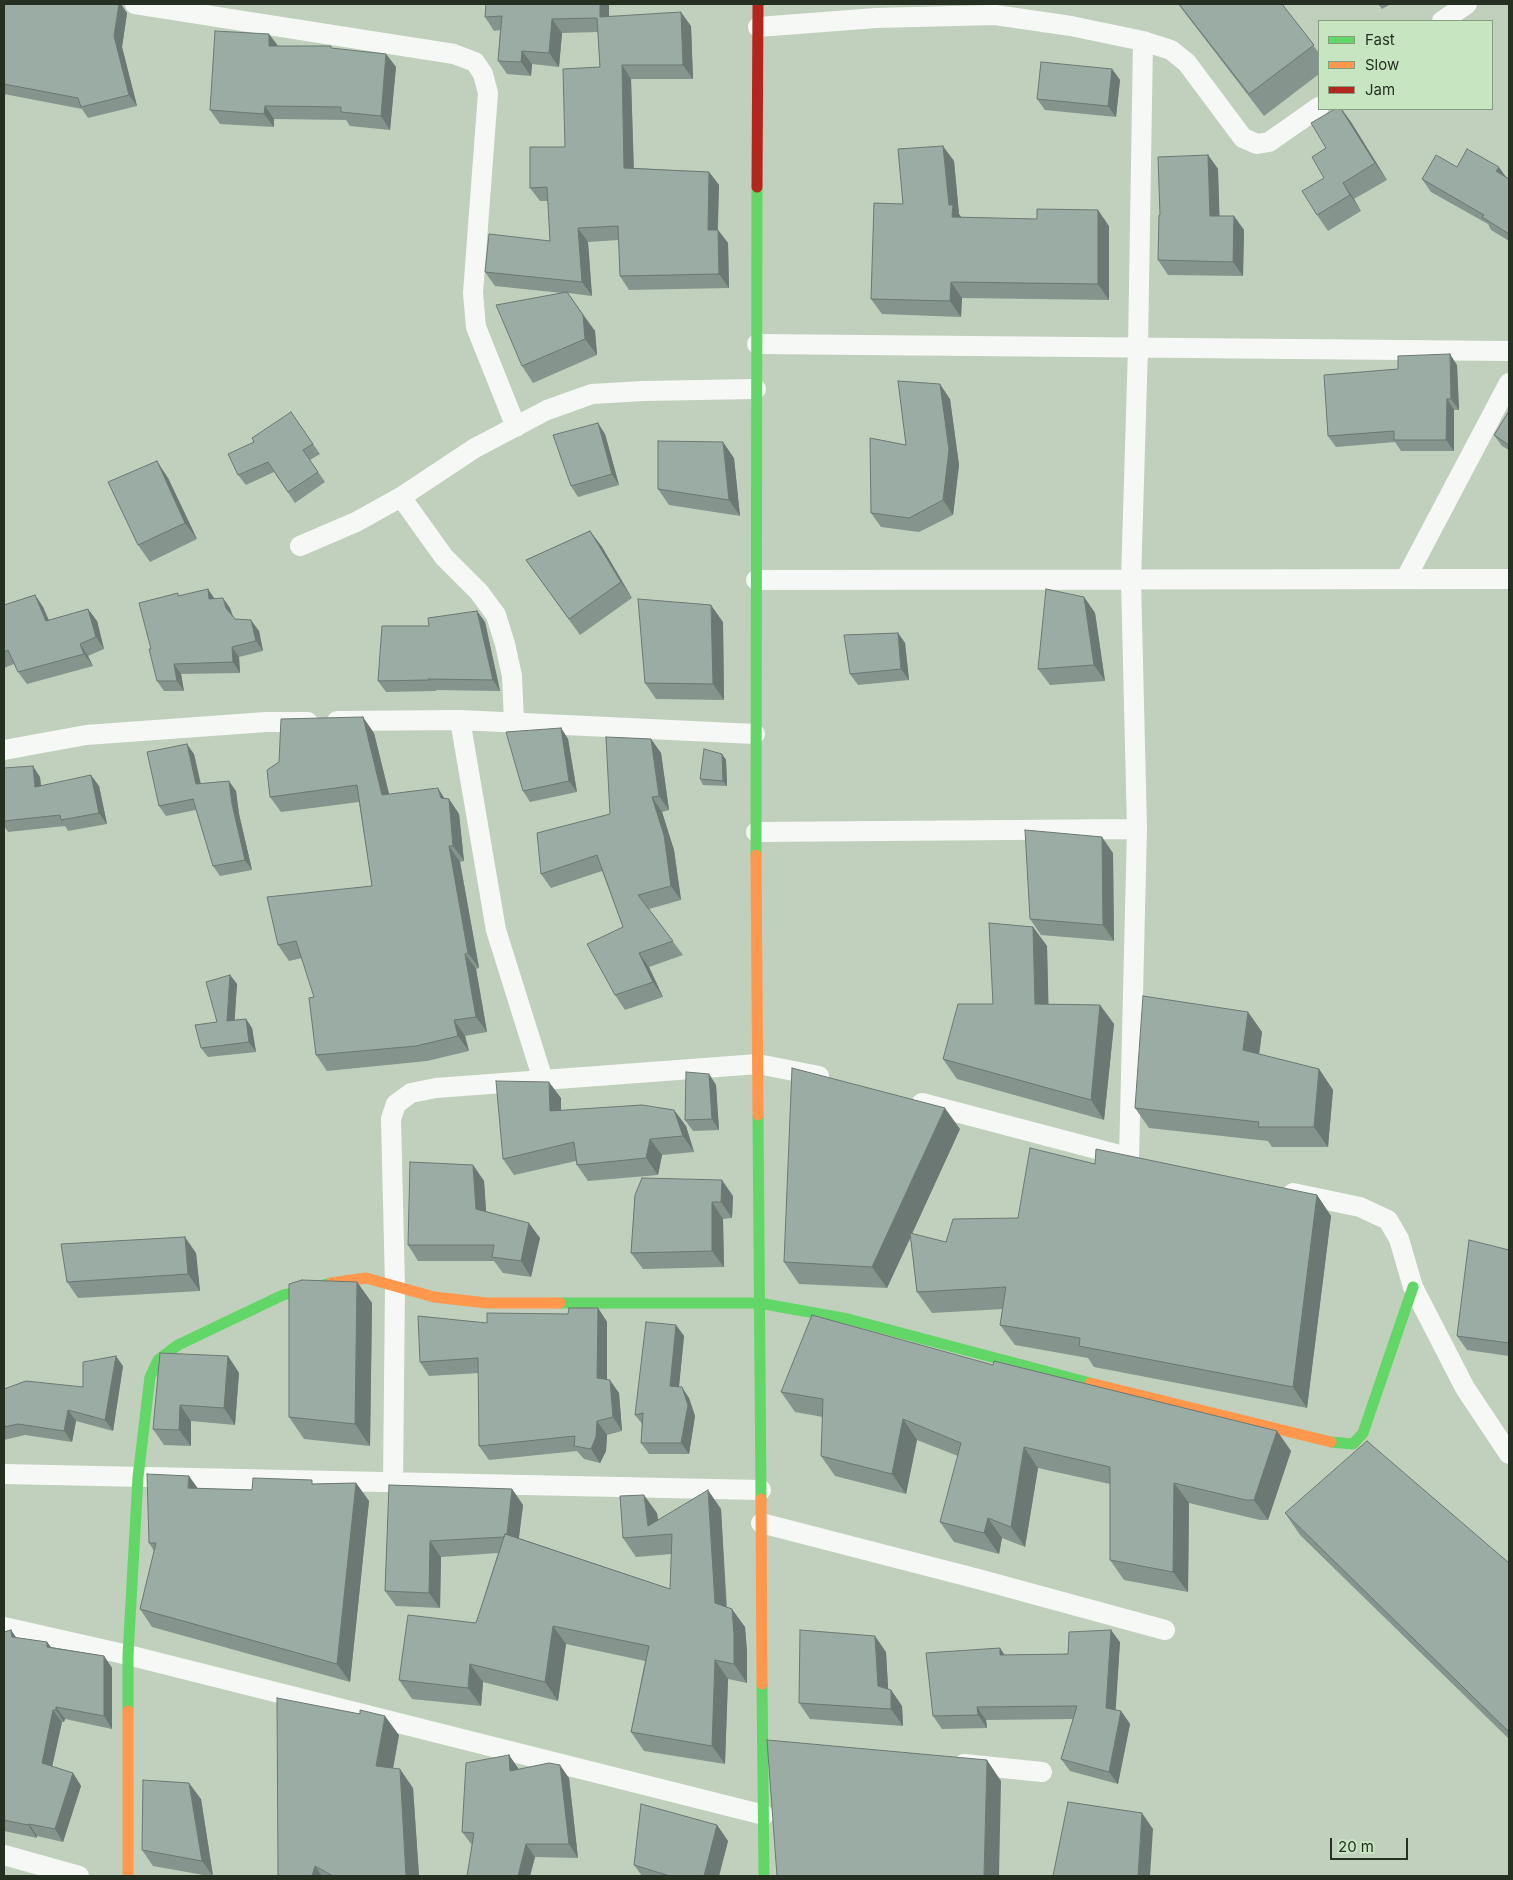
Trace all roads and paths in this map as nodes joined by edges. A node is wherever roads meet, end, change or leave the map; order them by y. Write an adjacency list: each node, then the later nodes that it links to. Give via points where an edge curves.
1 (135, 4): 13 (street, via 454,54 475,62 483,74 488,93 473,293 476,327)
2 (758, 4): 5 (street)
3 (1467, 4): 4 (street)
4 (1443, 20)
5 (758, 27): 6 (street, via 876,18 995,16 1072,26); 8 (street)
6 (1143, 41): 7 (street, via 1171,50 1187,63 1243,138 1257,144 1269,142); 9 (street)
7 (1318, 108)
8 (757, 344): 9 (street); 12 (street)
9 (1138, 348): 10 (street); 19 (street)
10 (1509, 351)
11 (1509, 382): 16 (street)
12 (756, 389): 13 (street, via 592,394 547,410); 18 (street)
13 (516, 427): 14 (street, via 474,448)
14 (401, 497): 15 (street, via 356,522); 21 (street, via 444,557 496,614 512,676)
15 (300, 546)
16 (1406, 578): 17 (street); 19 (street)
17 (1509, 579)
18 (756, 580): 19 (street); 22 (street)
19 (1131, 580): 24 (street)
20 (460, 720): 21 (street); 23 (street, via 238,724 86,735); 27 (street, via 496,930)
21 (514, 722): 22 (street)
22 (755, 734): 25 (street)
23 (4, 750)
24 (1137, 829): 25 (street); 29 (street, via 1139,1160)
25 (756, 832): 26 (street)
26 (758, 1064): 27 (street); 28 (street); 33 (street)
27 (543, 1080): 31 (street, via 436,1088 411,1093 396,1104 391,1119)
28 (837, 1081)
29 (903, 1098)
30 (1273, 1188): 32 (street, via 1360,1207 1388,1220 1399,1239)
31 (395, 1286): 33 (street, via 434,1297 487,1302); 36 (street, via 366,1278 322,1284 283,1296 178,1346 158,1360 150,1376); 37 (street)
32 (1413, 1287): 33 (street, via 1363,1433 1353,1444 1337,1443 1152,1399 848,1319); 34 (street, via 1465,1388)
33 (760, 1303): 38 (street)
34 (1509, 1454)
35 (4, 1474): 36 (street)
36 (138, 1477): 37 (street); 42 (street)
37 (393, 1482): 38 (street)
38 (761, 1490): 39 (street)
39 (761, 1523): 41 (street); 45 (street, via 773,1744)
40 (4, 1628): 42 (street)
41 (1165, 1630)
42 (128, 1655): 45 (street); 48 (street)
43 (946, 1762): 44 (street)
44 (1042, 1772)
45 (764, 1815): 49 (street)
46 (4, 1855): 47 (street)
47 (78, 1876)
48 (128, 1876)
49 (764, 1876)

